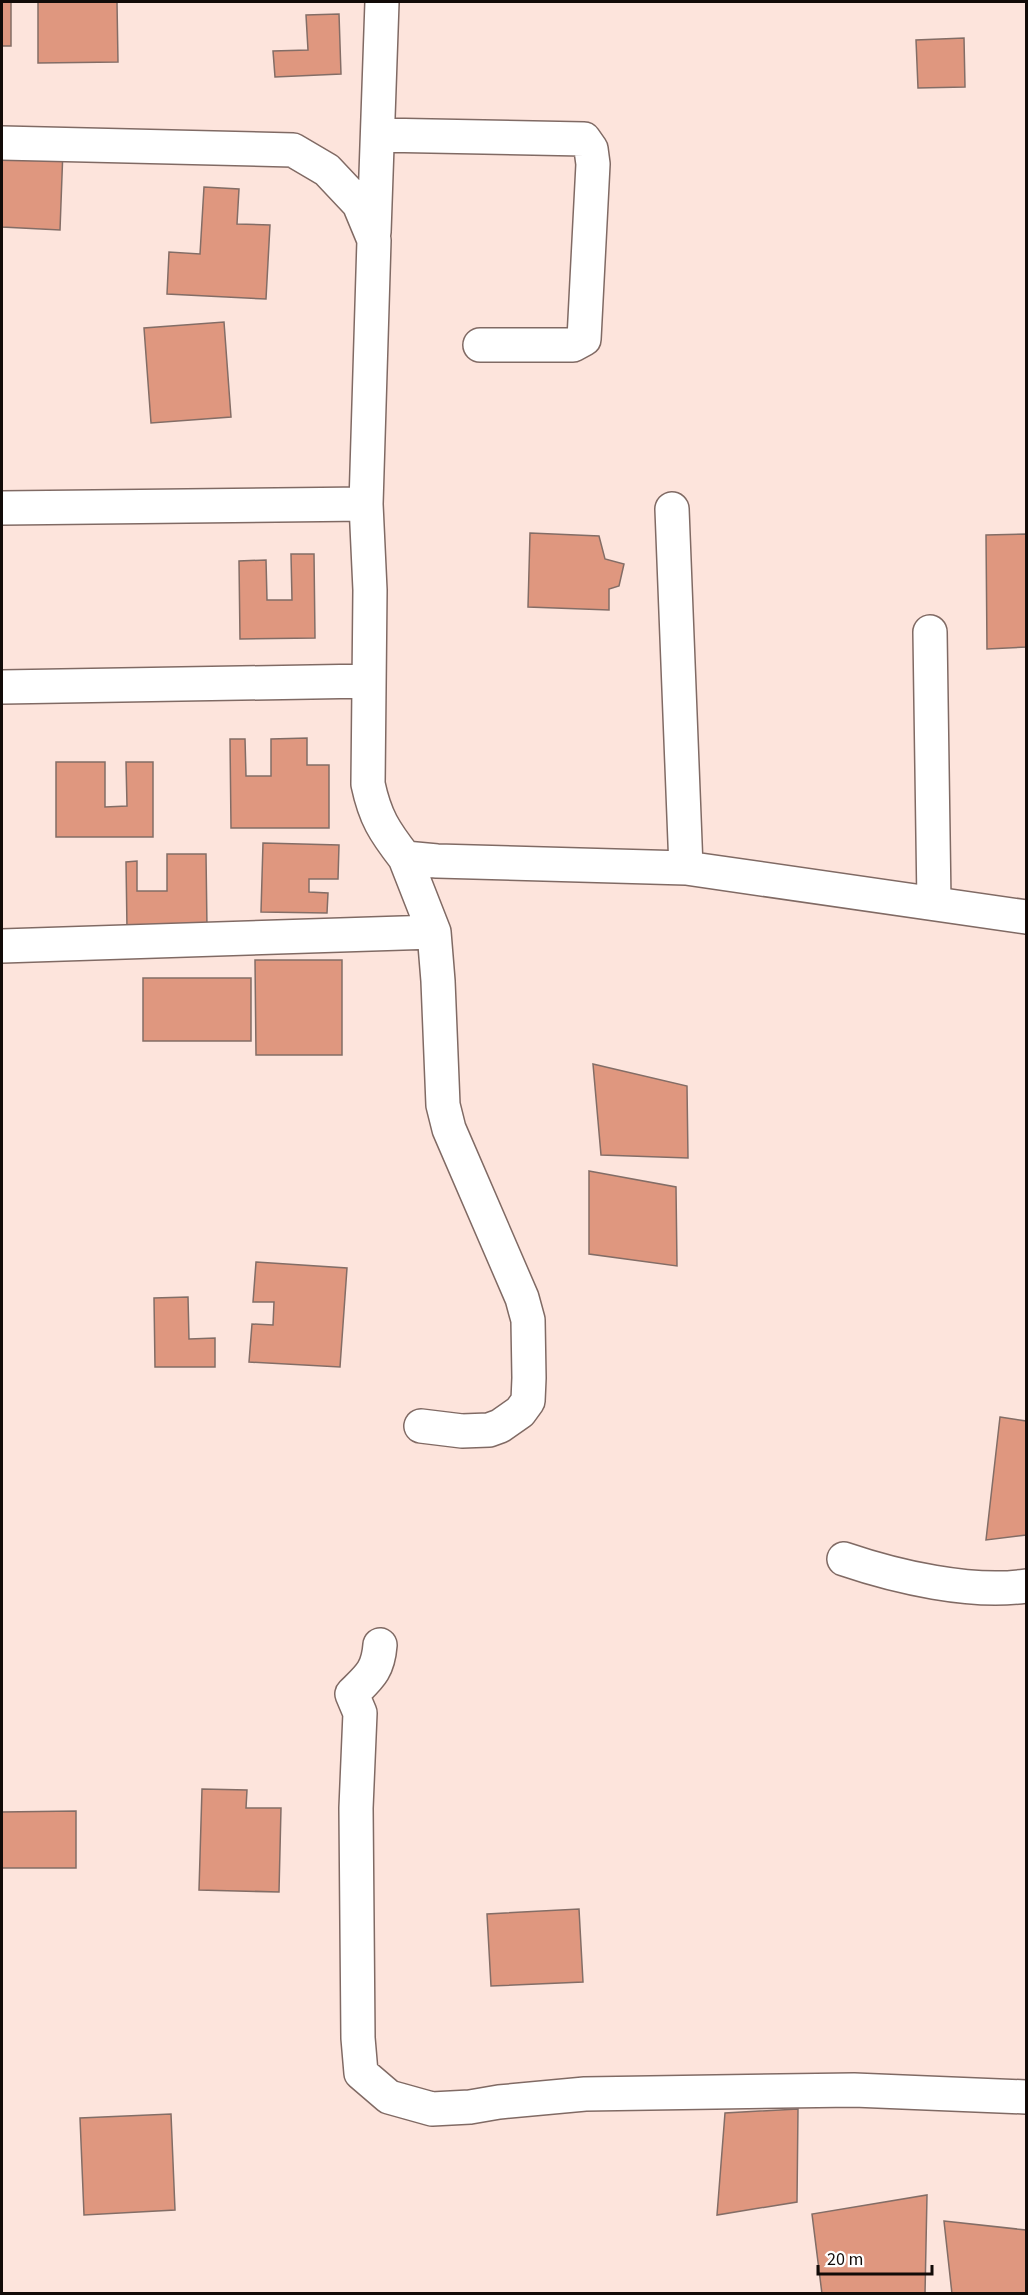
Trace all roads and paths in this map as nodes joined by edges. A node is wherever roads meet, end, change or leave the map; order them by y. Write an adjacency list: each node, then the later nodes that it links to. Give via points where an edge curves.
1 (382, 2): 2 (street)
2 (378, 135): 4 (street); 5 (street, via 584,139 591,149 584,339 573,345)
3 (2, 143): 4 (street, via 293,150 327,170 359,204)
4 (374, 240): 6 (street)
5 (480, 345)
6 (366, 504): 7 (street); 10 (street)
7 (2, 508)
8 (672, 508): 13 (street)
9 (930, 632): 14 (street)
10 (369, 681): 11 (street); 12 (street, via 369,792 385,832)
11 (2, 687)
12 (405, 858): 13 (street); 16 (street)
13 (686, 868): 14 (street)
14 (934, 903): 15 (street)
15 (1026, 917)
16 (434, 932): 17 (street); 18 (street, via 443,1105 449,1128 522,1298 528,1320 530,1378 528,1401 500,1426 462,1431)
17 (2, 946)
18 (421, 1426)
19 (844, 1559): 20 (street, via 949,1585)
20 (1026, 1586)
21 (380, 1645): 22 (street, via 374,1673 352,1694 360,1713 356,1808 358,2038 361,2073 389,2097 432,2109 585,2094 854,2090)
22 (1026, 2097)

